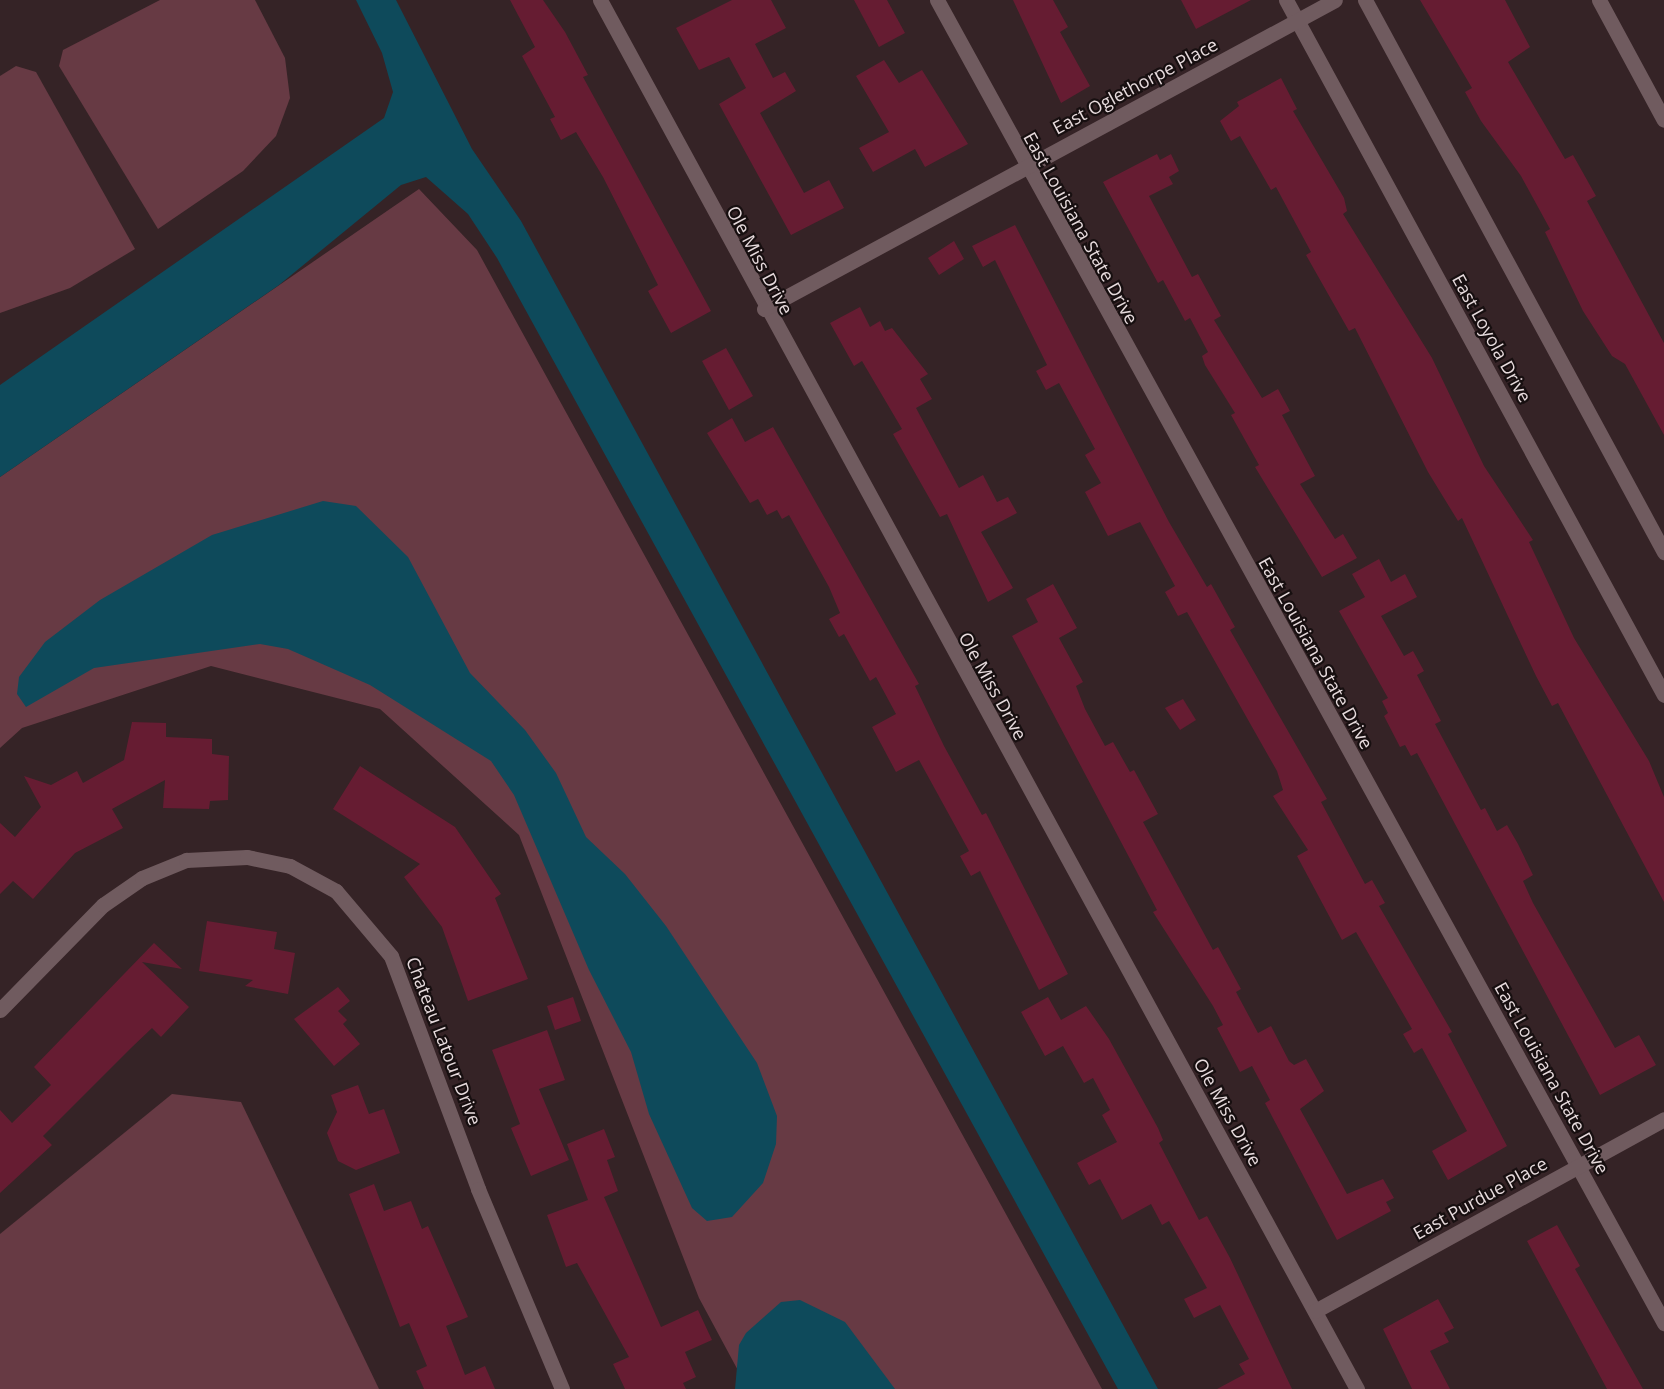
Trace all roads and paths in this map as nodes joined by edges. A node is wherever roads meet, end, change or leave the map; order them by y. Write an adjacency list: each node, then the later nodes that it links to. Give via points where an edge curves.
1 (600, 0): 10 (street, Ole Miss Drive)
2 (937, 0): 9 (street, East Louisiana State Drive)
3 (1286, 0): 7 (street, East Loyola Drive)
4 (1335, 0): 7 (street, East Oglethorpe Place)
5 (1365, 0): 11 (street)
6 (1599, 0): 8 (street)
7 (1297, 20): 9 (street, East Oglethorpe Place); 12 (street, East Loyola Drive)
8 (1664, 120)
9 (1025, 168): 10 (street, East Oglethorpe Place); 15 (street, East Louisiana State Drive)
10 (764, 309): 16 (street, Ole Miss Drive)
11 (1664, 552)
12 (1664, 695)
13 (0, 1010): 18 (street, Chateau Latour Drive, via 104,905 142,878 186,860 248,857 290,866 336,891 391,956 478,1189)
14 (1664, 1119): 15 (street, East Purdue Place)
15 (1579, 1166): 16 (street, East Purdue Place); 17 (street, East Louisiana State Drive)
16 (1314, 1311): 19 (street, Ole Miss Drive)
17 (1664, 1323)
18 (562, 1389)
19 (1357, 1389)

